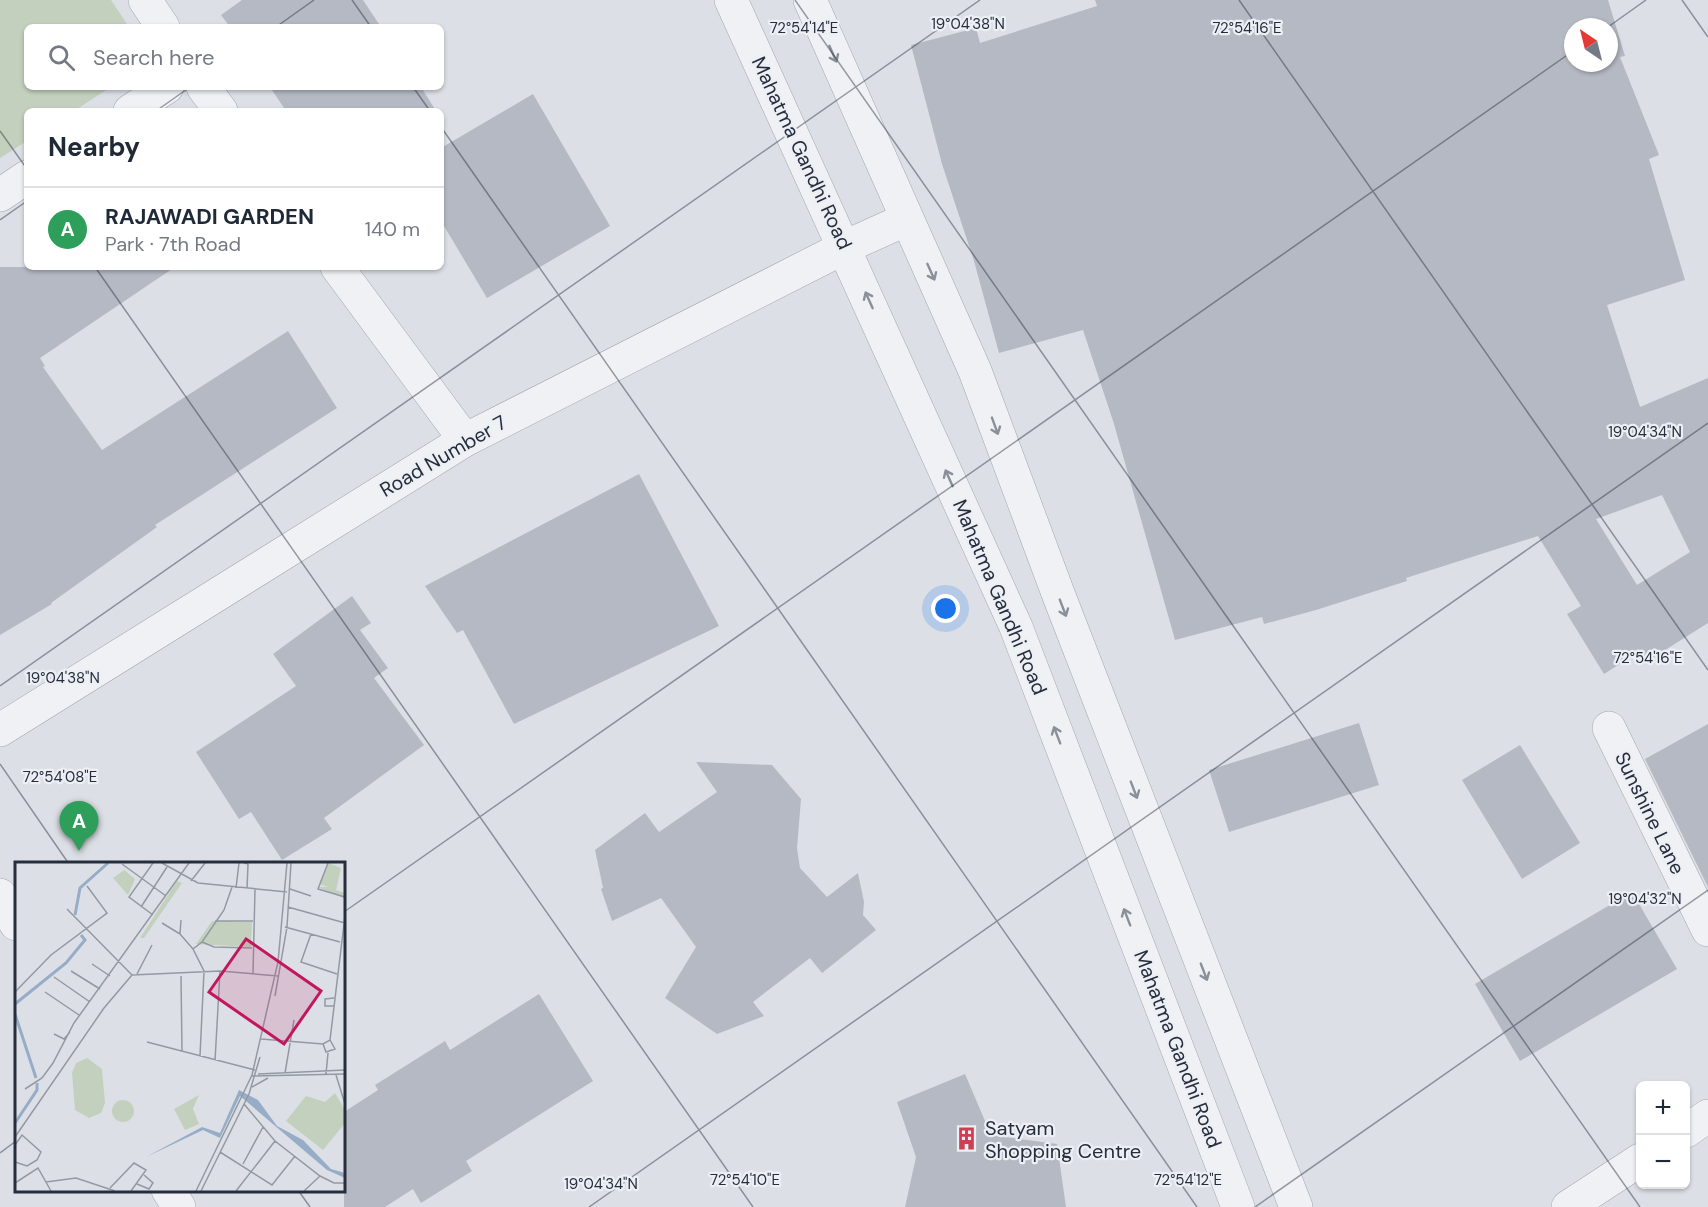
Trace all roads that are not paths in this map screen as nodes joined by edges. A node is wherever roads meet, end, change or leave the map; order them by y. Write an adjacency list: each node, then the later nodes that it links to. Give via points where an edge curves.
1 (145, 0): 4 (street)
2 (731, 0): 12 (street, Mahatma Gandhi Road)
3 (810, 0): 11 (street, one-way to 11)
4 (161, 24)
5 (162, 90): 7 (street)
6 (205, 90): 8 (street)
7 (135, 108)
8 (219, 108)
9 (24, 179): 10 (street)
10 (0, 195)
11 (907, 219): 12 (street, Road Number 7); 26 (street, one-way to 26, via 975,371)
12 (845, 247): 14 (street, Road Number 7); 25 (street, Mahatma Gandhi Road, one-way to 12, via 1016,627)
13 (339, 270): 14 (street)
14 (465, 440): 16 (street, Road Number 7)
15 (1609, 728): 19 (street, Sunshine Lane)
16 (0, 730)
17 (0, 895): 18 (street)
18 (15, 922)
19 (1708, 930)
20 (1708, 1116): 21 (street)
21 (1690, 1128)
22 (1636, 1163): 27 (street)
23 (169, 1192): 24 (street)
24 (179, 1207)
25 (1238, 1207)
26 (1296, 1207)
27 (1568, 1207)

